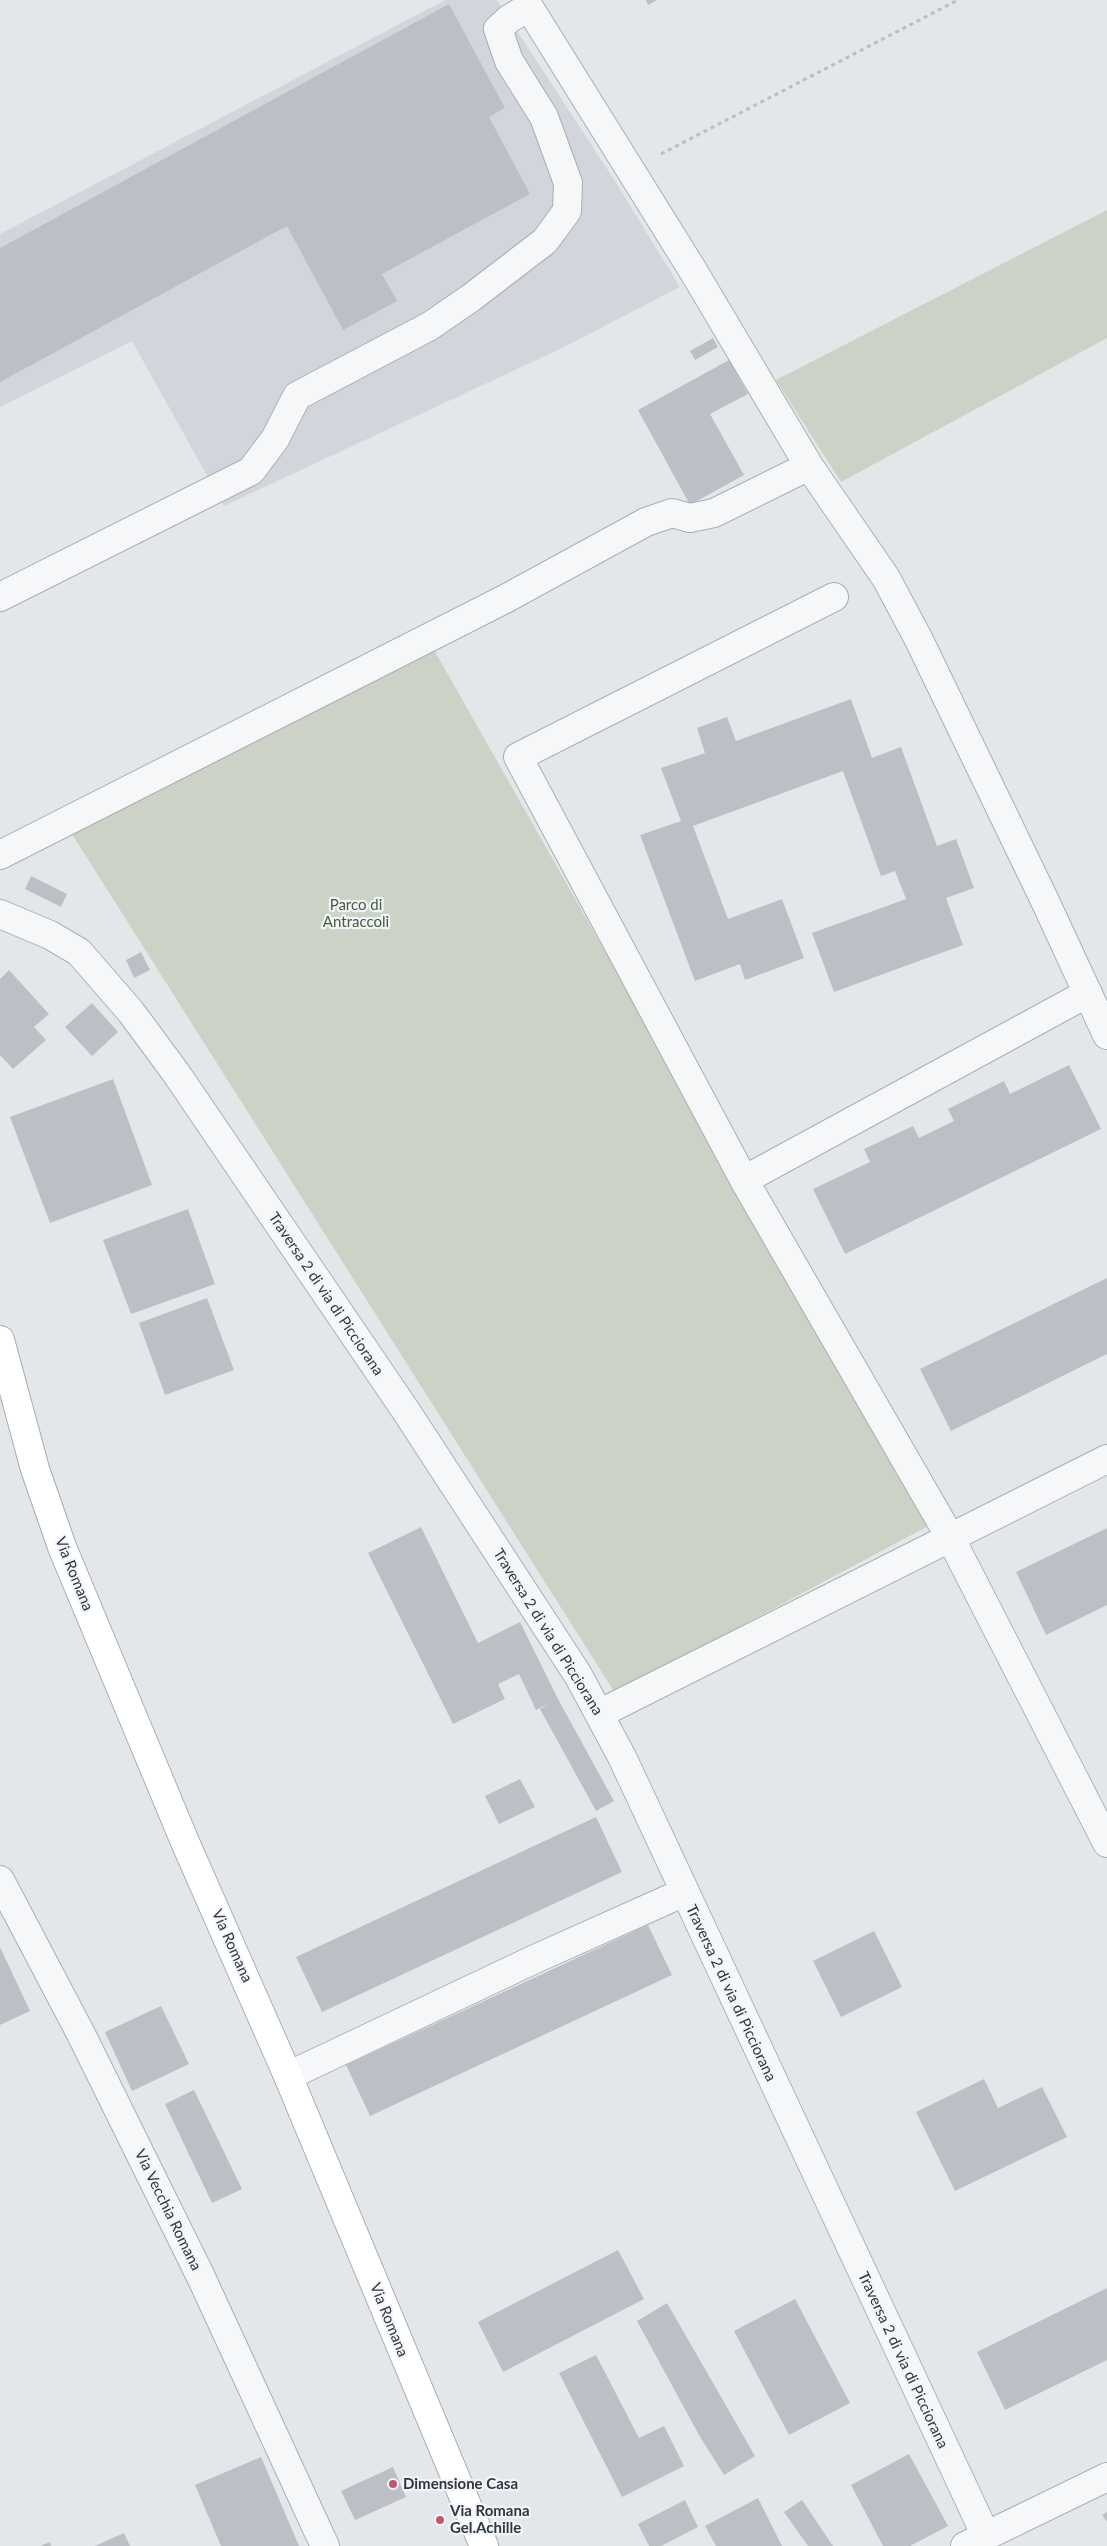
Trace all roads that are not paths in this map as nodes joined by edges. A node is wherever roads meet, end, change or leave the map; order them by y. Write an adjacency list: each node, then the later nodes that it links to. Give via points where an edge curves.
1 (809, 466): 3 (street, via 692,269 529,7 498,29 509,61 544,117 568,183 567,211 545,241 430,326 296,396 275,439 251,471); 4 (street, via 714,513 690,518 672,513 646,522 505,599); 6 (street, via 894,594)
2 (834, 596): 8 (street, via 518,757)
3 (0, 597)
4 (0, 856)
5 (0, 914): 12 (street, Traversa 2 di via di Picciorana, via 79,952 131,1012 176,1073 406,1412 578,1674)
6 (1088, 993): 7 (street); 8 (street)
7 (1107, 1035)
8 (744, 1180): 11 (street)
9 (0, 1340): 16 (main road, Via Romana, via 35,1469 62,1547 185,1842)
10 (1107, 1459): 11 (street)
11 (950, 1537): 12 (street); 13 (street)
12 (599, 1714): 18 (street, Traversa 2 di via di Picciorana, via 626,1766)
13 (1107, 1843)
14 (0, 1880): 19 (street, Via Vecchia Romana, via 82,2034 201,2276)
15 (669, 1899): 16 (street, via 535,1958)
16 (288, 2076): 20 (main road, Via Romana)
17 (1107, 2477): 18 (street)
18 (976, 2541)
19 (326, 2546)
20 (484, 2546)

